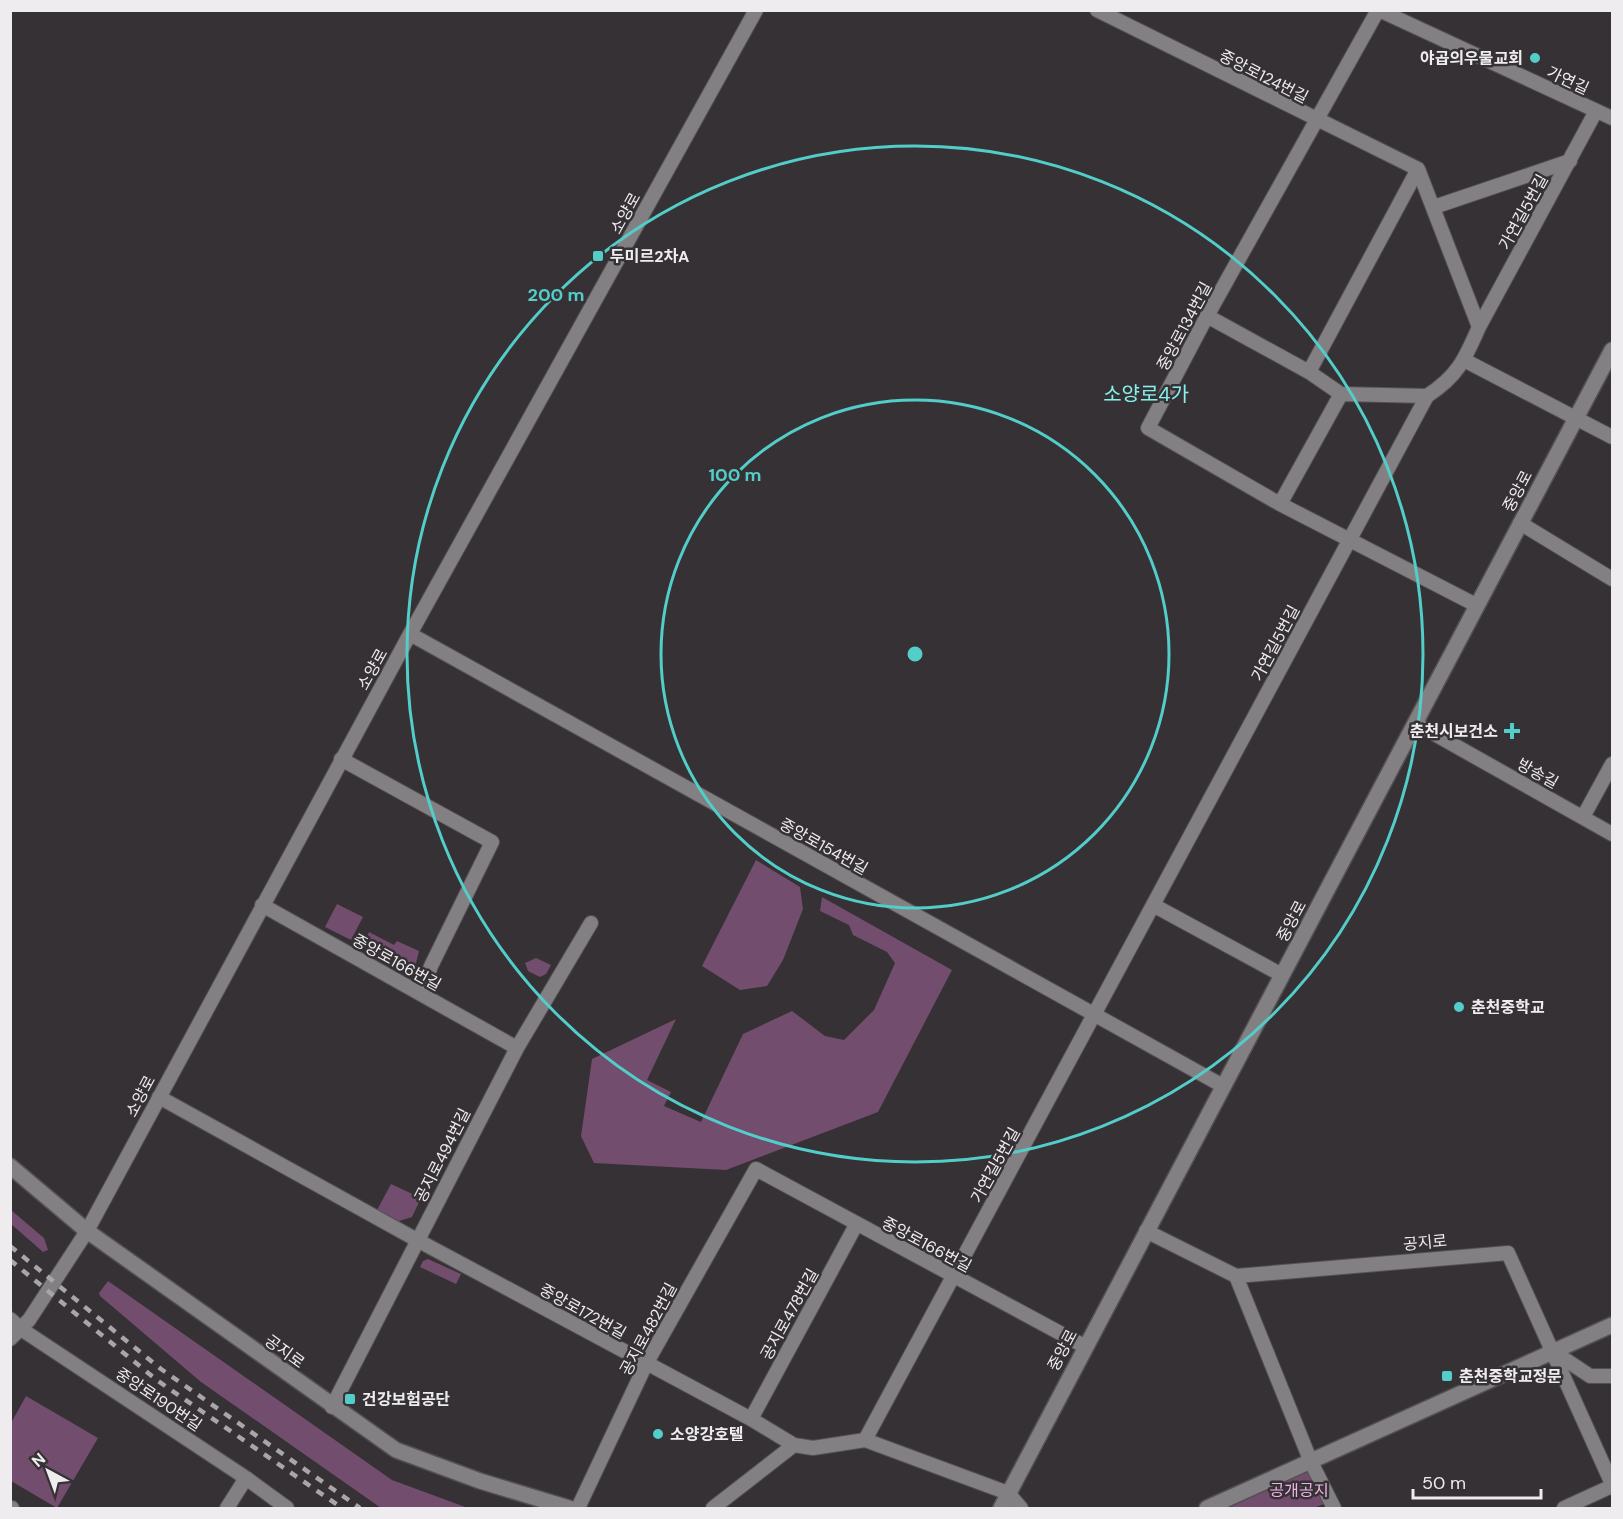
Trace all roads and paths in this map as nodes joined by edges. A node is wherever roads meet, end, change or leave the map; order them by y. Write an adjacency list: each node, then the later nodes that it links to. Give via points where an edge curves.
1 (756, 10): 24 (street, 소양로)
2 (1097, 10): 6 (street, 중앙로124번길)
3 (1379, 10): 4 (street, 가연길); 6 (street, 중앙로134번길)
4 (1596, 111): 5 (street, 가연길); 7 (street, 가연길5번길)
5 (1612, 118)
6 (1317, 121): 8 (street, 중앙로124번길); 10 (street, 중앙로134번길)
7 (1570, 161): 9 (street, 가연길5번길); 11 (street, 가연길5번길)
8 (1418, 169): 9 (street); 14 (street)
9 (1434, 207): 11 (street)
10 (1207, 316): 14 (street); 19 (street, 중앙로134번길, via 1149,428)
11 (1479, 327): 13 (street, 가연길5번길)
12 (1612, 350): 17 (street, 중앙로)
13 (1464, 360): 16 (street, 가연길5번길, via 1448,383); 17 (street)
14 (1309, 372): 15 (street)
15 (1341, 394): 16 (street); 19 (street)
16 (1427, 396): 21 (street, 가연길5번길)
17 (1575, 417): 18 (street); 20 (street, 중앙로)
18 (1612, 437)
19 (1280, 504): 21 (street, 중앙로134번길)
20 (1520, 523): 22 (street); 23 (street, 중앙로)
21 (1349, 541): 23 (street, 중앙로134번길); 31 (street, 가연길5번길)
22 (1612, 579)
23 (1476, 605): 25 (street, 중앙로)
24 (410, 634): 26 (street, 소양로); 35 (street, 중앙로154번길)
25 (1415, 723): 28 (street, 방송길); 33 (street, 중앙로)
26 (341, 759): 30 (street, 소양로); 34 (street, via 492,842)
27 (1612, 764): 28 (street)
28 (1583, 817): 29 (street, 방송길)
29 (1612, 834)
30 (262, 905): 34 (street, 중앙로166번길); 38 (street, 소양로)
31 (1153, 905): 33 (street); 35 (street, 가연길5번길)
32 (591, 923): 36 (street, 공지로494번길)
33 (1282, 975): 37 (street, 중앙로)
34 (421, 994): 36 (street, 중앙로166번길)
35 (1095, 1016): 37 (street, 중앙로154번길); 45 (street, 가연길5번길)
36 (517, 1048): 44 (street, 공지로494번길)
37 (1223, 1086): 43 (street, 중앙로)
38 (159, 1097): 42 (street, 소양로); 44 (street, 중앙로172번길)
39 (10, 1166): 42 (street, 공지로)
40 (756, 1169): 41 (street, 중앙로166번길); 52 (street, 공지로482번길)
41 (856, 1225): 45 (street, 중앙로166번길); 55 (street, 공지로478번길)
42 (87, 1231): 49 (street, 소양로); 54 (street, 공지로)
43 (1146, 1231): 46 (street); 50 (street, 중앙로)
44 (417, 1240): 52 (street, 중앙로172번길); 54 (street, 공지로494번길)
45 (952, 1276): 50 (street, 중앙로166번길); 56 (street, 가연길5번길)
46 (1236, 1276): 51 (street, 공지로, via 1508,1253); 58 (street)
47 (10, 1319): 49 (street, 중앙로190번길)
48 (1612, 1325): 51 (street)
49 (16, 1334): 59 (street, 중앙로190번길)
50 (1084, 1346): 61 (street, 중앙로)
51 (1554, 1352): 53 (street, via 1590,1376); 58 (street); 60 (street)
52 (646, 1364): 55 (street, 중앙로172번길); 65 (street, 공지로482번길)
53 (1612, 1376)
54 (332, 1407): 64 (street, 공지로, via 396,1450)
55 (751, 1419): 57 (street, 중앙로172번길)
56 (865, 1440): 57 (street, 중앙로172번길, via 813,1448); 61 (street, 중앙로172번길)
57 (794, 1445): 66 (street)
58 (1311, 1462): 69 (street); 70 (street)
59 (246, 1478): 62 (street); 63 (street, 중앙로190번길)
60 (1612, 1485): 71 (street)
61 (1008, 1493): 67 (street, 중앙로); 68 (street)
62 (227, 1509)
63 (287, 1509)
64 (569, 1509)
65 (578, 1509)
66 (713, 1509)
67 (1001, 1509)
68 (1021, 1509)
69 (1207, 1509)
70 (1334, 1509)
71 (1564, 1509)

